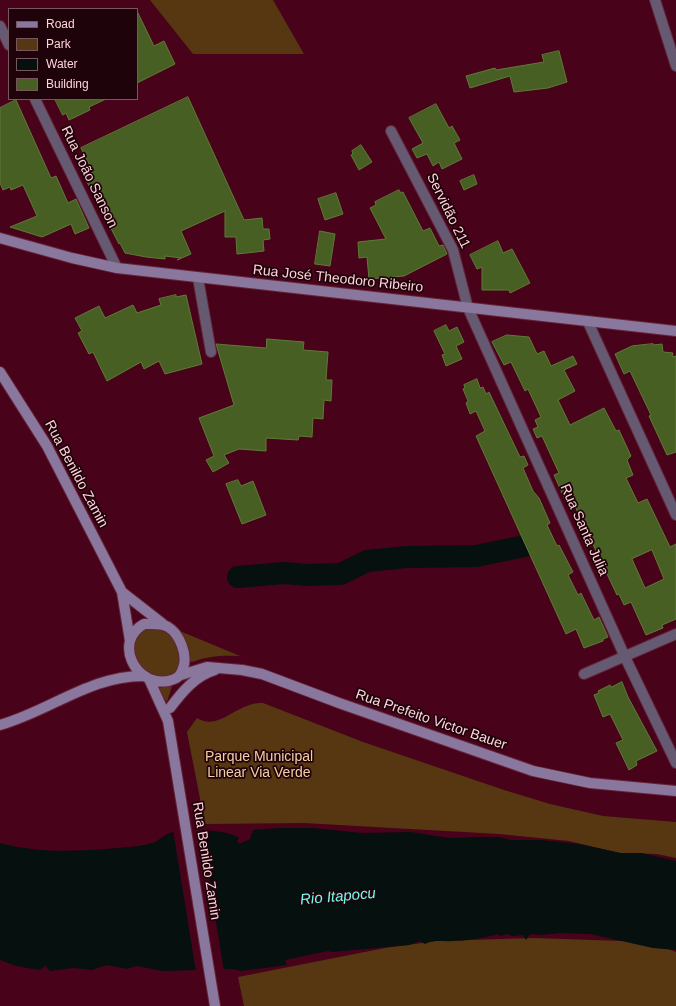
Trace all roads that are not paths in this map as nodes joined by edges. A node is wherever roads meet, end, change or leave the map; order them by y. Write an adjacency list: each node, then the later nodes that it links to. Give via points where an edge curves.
1 (655, 0): 4 (street)
2 (0, 26): 3 (street)
3 (8, 43)
4 (676, 66)
5 (35, 100): 8 (street, Rua João Sanson)
6 (391, 131): 10 (street, Servidão 211, via 453,250)
7 (0, 238): 8 (main road, Rua José Theodoro Ribeiro)
8 (117, 268): 9 (main road, Rua José Theodoro Ribeiro)
9 (198, 278): 10 (main road, Rua José Theodoro Ribeiro); 13 (street)
10 (468, 308): 11 (main road, Rua José Theodoro Ribeiro); 20 (street, Rua Santa Julia)
11 (588, 322): 12 (main road, Rua José Theodoro Ribeiro); 15 (street)
12 (676, 331)
13 (211, 352)
14 (0, 372): 16 (main road, Rua Benildo Zamin, via 47,446)
15 (676, 515)
16 (122, 592): 17 (main road, Rua Benildo Zamin); 19 (main road, Rua Benildo Zamin)
17 (168, 627): 19 (main road, via 144,624 134,631); 23 (main road, via 183,649 184,666)
18 (676, 634): 20 (street)
19 (130, 641): 24 (main road, via 130,655 134,665)
20 (625, 657): 22 (street); 28 (street, Rua Santa Julia)
21 (221, 668): 23 (main road, Rua Prefeito Victor Bauer, via 207,667); 25 (main road, via 209,672 185,688); 29 (main road, Rua Prefeito Victor Bauer, via 262,674 339,704 534,771 590,783)
22 (584, 674)
23 (179, 676): 24 (main road, via 163,682); 25 (main road, Rua Benildo Zamin)
24 (147, 678): 26 (main road, Rua Benildo Zamin); 27 (main road, via 127,676 94,684)
25 (170, 708): 26 (main road, Rua Benildo Zamin)
26 (168, 721): 30 (main road, Rua Benildo Zamin)
27 (0, 725)
28 (676, 763)
29 (676, 791)
30 (215, 1006)

